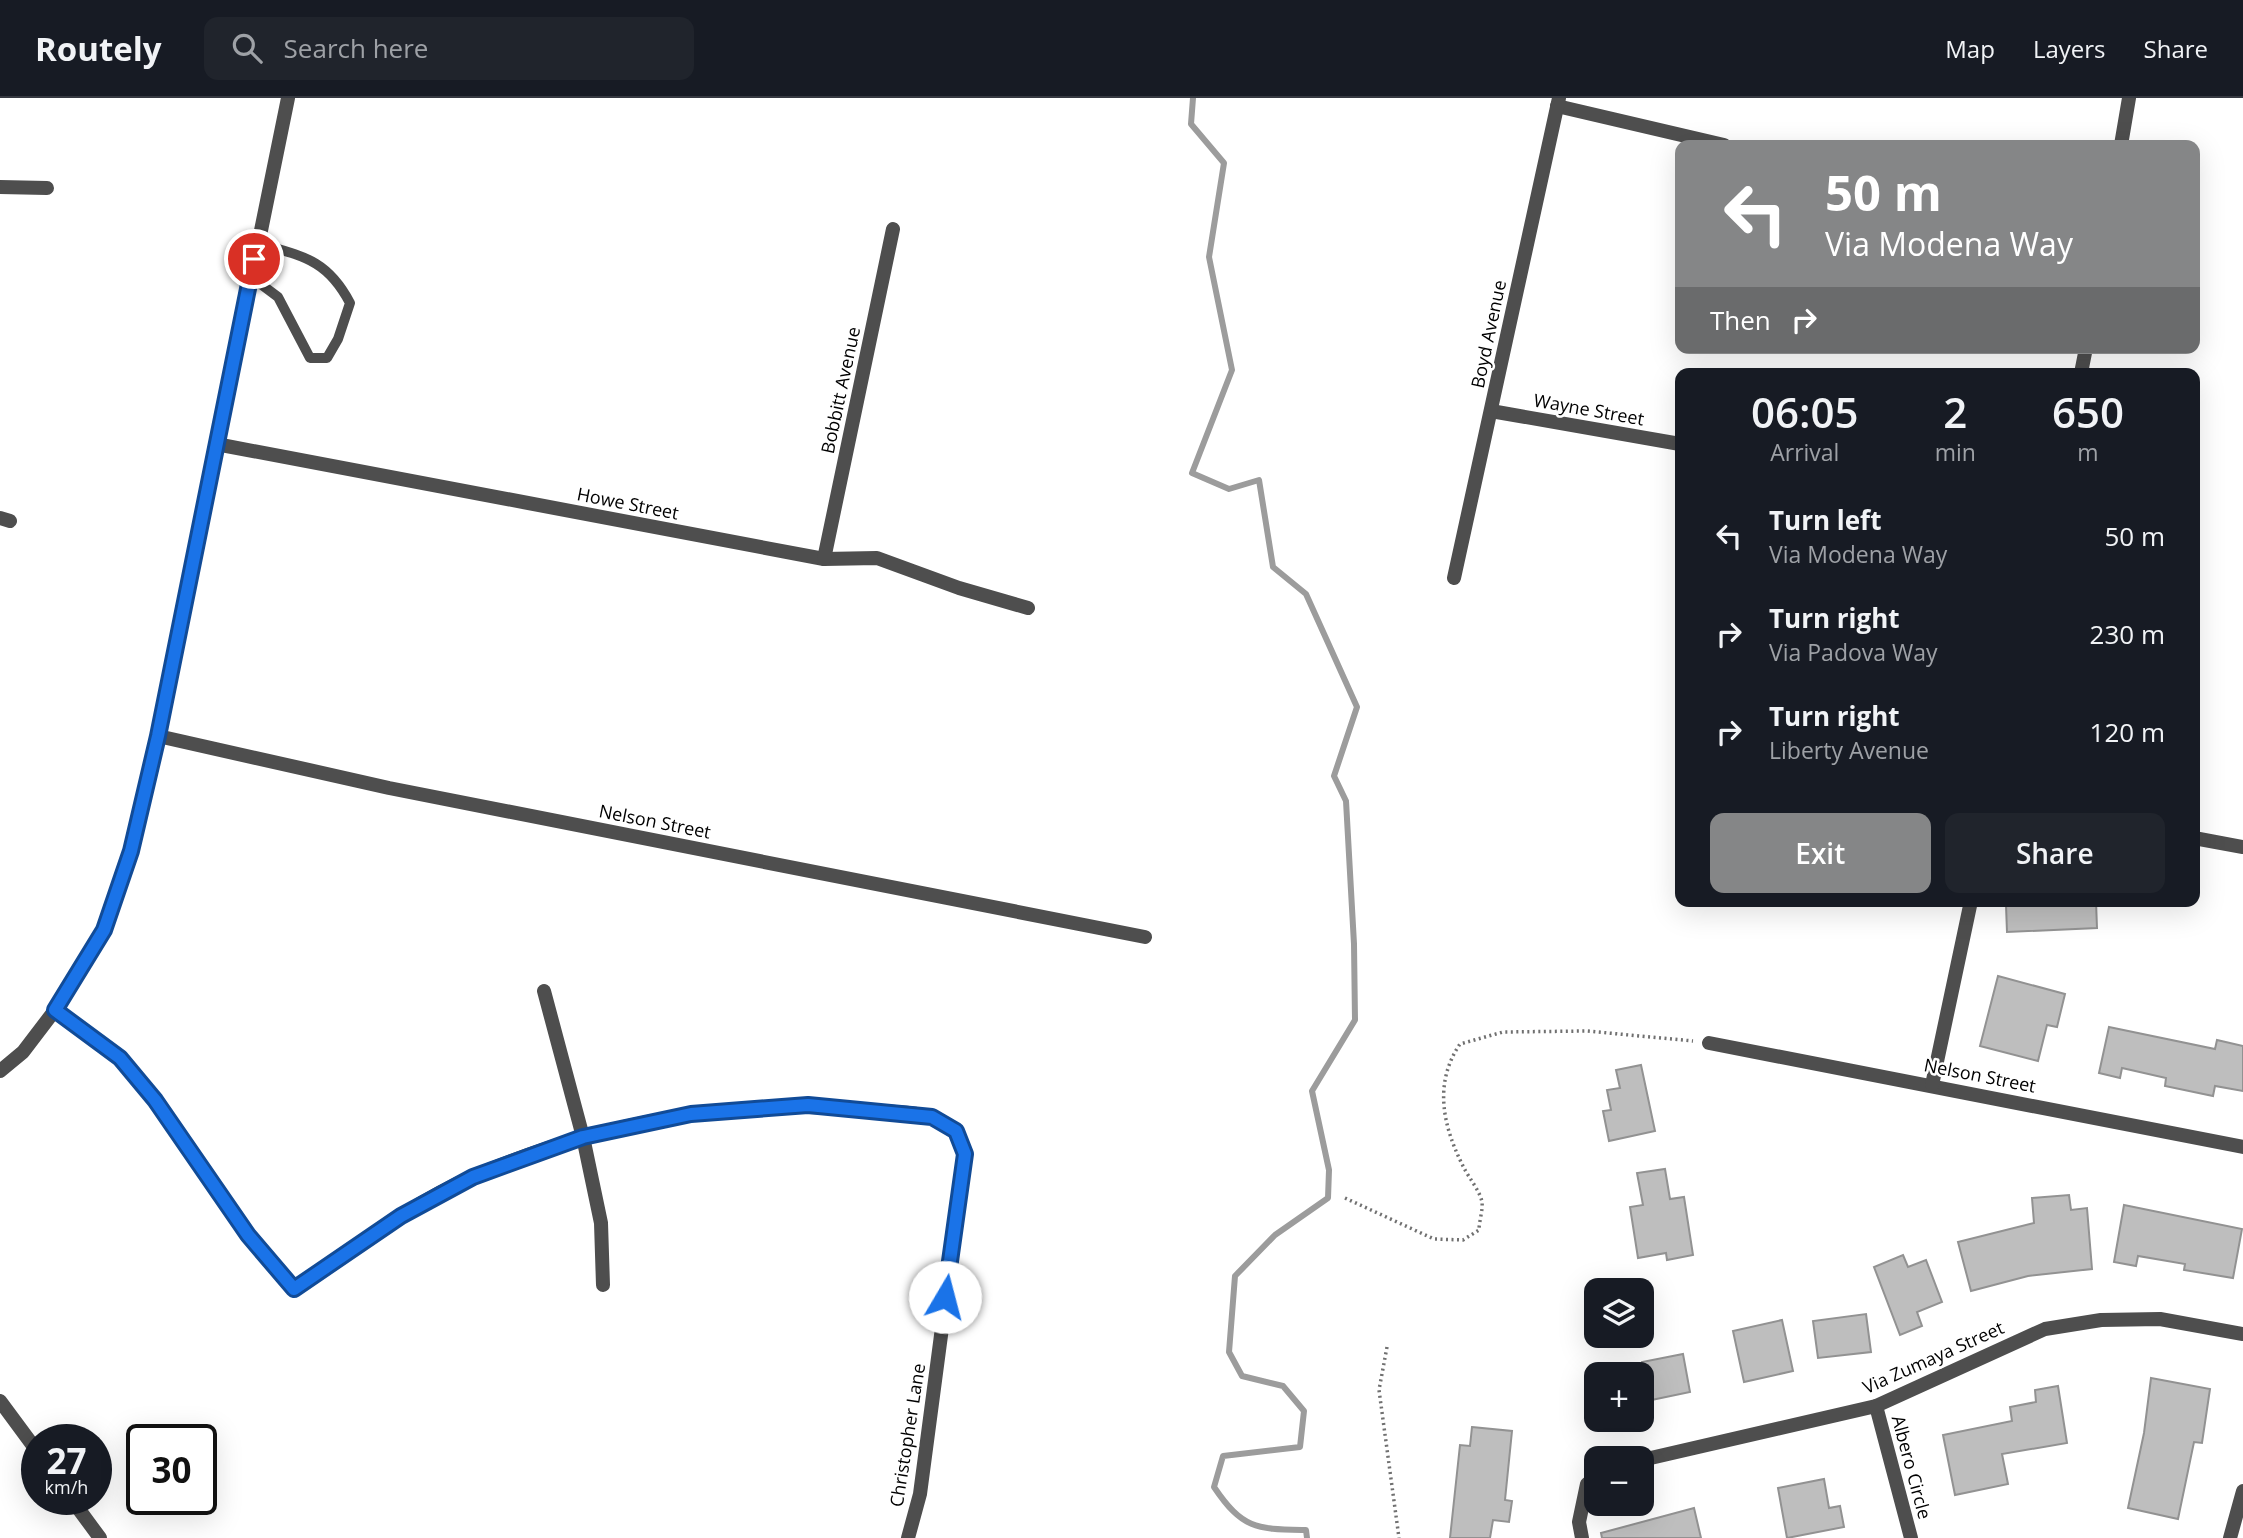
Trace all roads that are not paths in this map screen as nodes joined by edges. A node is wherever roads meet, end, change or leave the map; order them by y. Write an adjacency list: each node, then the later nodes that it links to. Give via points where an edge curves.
1 (288, 98): 9 (street)
2 (2129, 98): 5 (street)
3 (1558, 102): 4 (street); 11 (street, Boyd Avenue)
4 (1705, 140)
5 (2122, 140)
6 (0, 187): 7 (street)
7 (47, 188)
8 (893, 229): 14 (street, Bobbitt Avenue)
9 (257, 243): 10 (street); 10 (lane, via 314,260 339,281 350,303 327,358 310,358 278,297)
10 (250, 276): 13 (street)
11 (1491, 411): 12 (street, Wayne Street); 15 (street, Boyd Avenue)
12 (1675, 443)
13 (216, 444): 14 (street, Howe Street); 17 (street)
14 (824, 559): 16 (street, Howe Street, via 877,558)
15 (1454, 578)
16 (1028, 608)
17 (158, 736): 21 (street, Nelson Street, via 389,788); 23 (street, via 131,851 104,930)
18 (2200, 839): 19 (street)
19 (2243, 847)
20 (1970, 907): 26 (street)
21 (1145, 937)
22 (544, 991): 27 (street)
23 (55, 1010): 25 (street, via 23,1052); 27 (street, via 120,1058 155,1100 248,1235 294,1289 401,1216 473,1177)
24 (1709, 1043): 26 (street, Nelson Street)
25 (0, 1071)
26 (1932, 1085): 28 (street, Nelson Street)
27 (583, 1137): 29 (street, via 601,1223); 39 (street, Christopher Lane, via 691,1114 808,1105 932,1117 956,1131 965,1154 920,1494)
28 (2243, 1147)
29 (603, 1285)
30 (2243, 1334): 32 (street, Via Zumaya Street, via 2160,1319 2101,1320 2045,1329)
31 (0, 1401): 33 (street)
32 (1876, 1406): 34 (street, Via Zumaya Street); 41 (street, Albero Circle)
33 (21, 1429)
34 (1654, 1457)
35 (2243, 1491): 42 (street)
36 (1584, 1505): 40 (street, via 1579,1522)
37 (83, 1515): 38 (street)
38 (100, 1538)
39 (908, 1538)
40 (1582, 1538)
41 (1911, 1538)
42 (2230, 1538)

